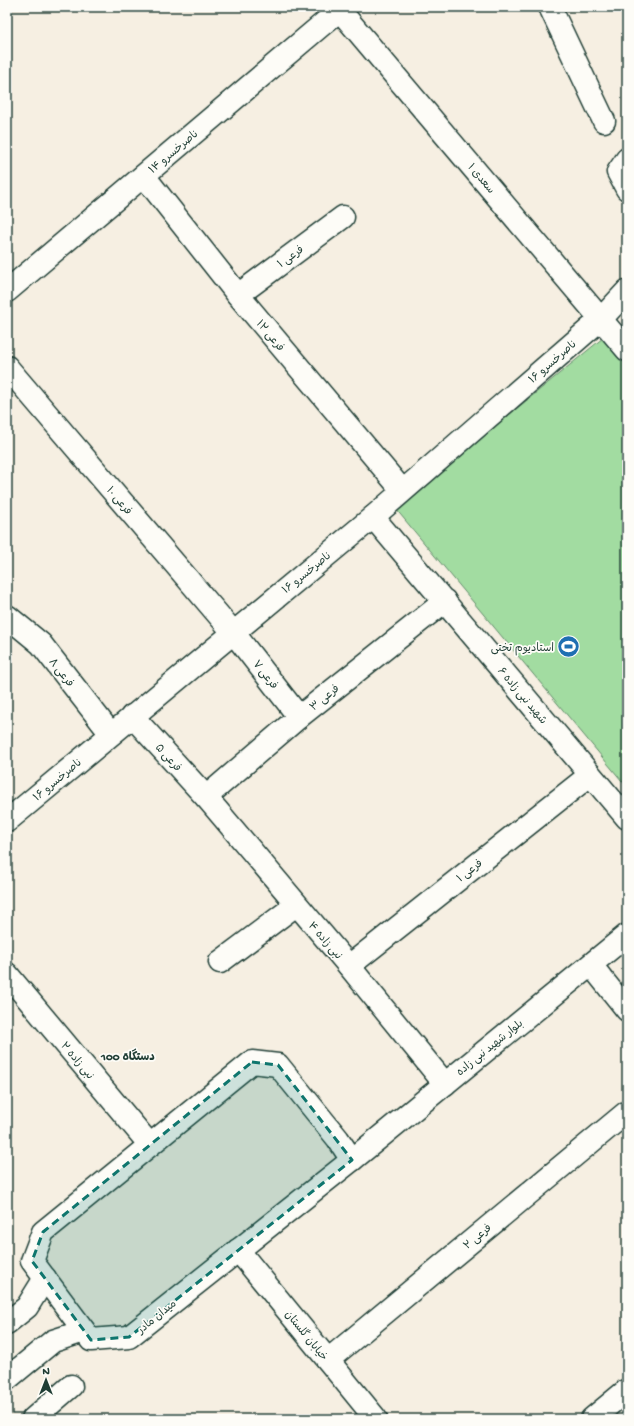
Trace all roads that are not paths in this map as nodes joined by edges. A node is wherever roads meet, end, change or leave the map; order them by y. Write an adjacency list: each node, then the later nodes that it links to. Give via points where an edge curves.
1 (550, 7): 3 (street)
2 (340, 8): 5 (street, ناصرخسرو ۱۴); 11 (street, سعدی ۱)
3 (604, 120)
4 (627, 159): 6 (street, via 618,172)
5 (144, 176): 8 (street, ناصرخسرو ۱۴); 10 (street, فرعی ۱۲)
6 (627, 189)
7 (343, 217): 10 (street, فرعی ۱)
8 (7, 291)
9 (627, 291): 11 (street, ناصرخسرو ۱۶)
10 (238, 295): 14 (street, فرعی ۱۲)
11 (601, 319): 12 (street, سعدی ۱); 14 (street, ناصرخسرو ۱۶)
12 (627, 350)
13 (7, 367): 18 (street, فرعی ۱۰)
14 (402, 490): 15 (street, ناصرخسرو ۱۶)
15 (373, 517): 16 (street, شهید نبی زاده ۶); 18 (street, ناصرخسرو ۱۶)
16 (445, 601): 20 (street, فرعی ۳); 22 (street, شهید نبی زاده ۶)
17 (7, 616): 21 (street, فرعی ۸, via 41,644)
18 (233, 632): 19 (street, ناصرخسرو ۱۶); 20 (street, فرعی ۷)
19 (132, 716): 21 (street, ناصرخسرو ۱۶); 23 (street, فرعی ۵)
20 (299, 716): 23 (street, فرعی ۳)
21 (111, 734): 25 (street, ناصرخسرو ۱۶)
22 (590, 775): 24 (street, شهید نبی زاده ۶); 30 (street, فرعی ۱)
23 (206, 797): 26 (street, نبی زاده ۴)
24 (627, 818)
25 (7, 821)
26 (296, 905): 28 (street); 30 (street, نبی زاده ۴)
27 (627, 935): 29 (street, بلوار شهید نبی زاده)
28 (220, 962)
29 (591, 964): 32 (street); 33 (street, بلوار شهید نبی زاده)
30 (349, 966): 33 (street, نبی زاده ۴)
31 (10, 985): 35 (street, نبی زاده ۲)
32 (627, 1010)
33 (445, 1084): 36 (street, بلوار شهید نبی زاده)
34 (624, 1121): 41 (street, فرعی ۲)
35 (150, 1145): 36 (street, میدان مادر, via 252,1062 278,1065); 38 (street, میدان مادر, via 43,1232 32,1261)
36 (352, 1160): 37 (street, میدان مادر)
37 (238, 1250): 40 (street, میدان مادر, via 130,1337 91,1340); 41 (street, خیابان گلستان)
38 (45, 1278): 39 (street, via 27,1306); 40 (street, میدان مادر)
39 (7, 1323)
40 (84, 1331): 42 (street, via 53,1341)
41 (328, 1360): 46 (street, خیابان گلستان)
42 (7, 1379)
43 (71, 1386): 45 (street)
44 (627, 1390): 47 (street)
45 (33, 1419)
46 (376, 1419)
47 (592, 1419)

